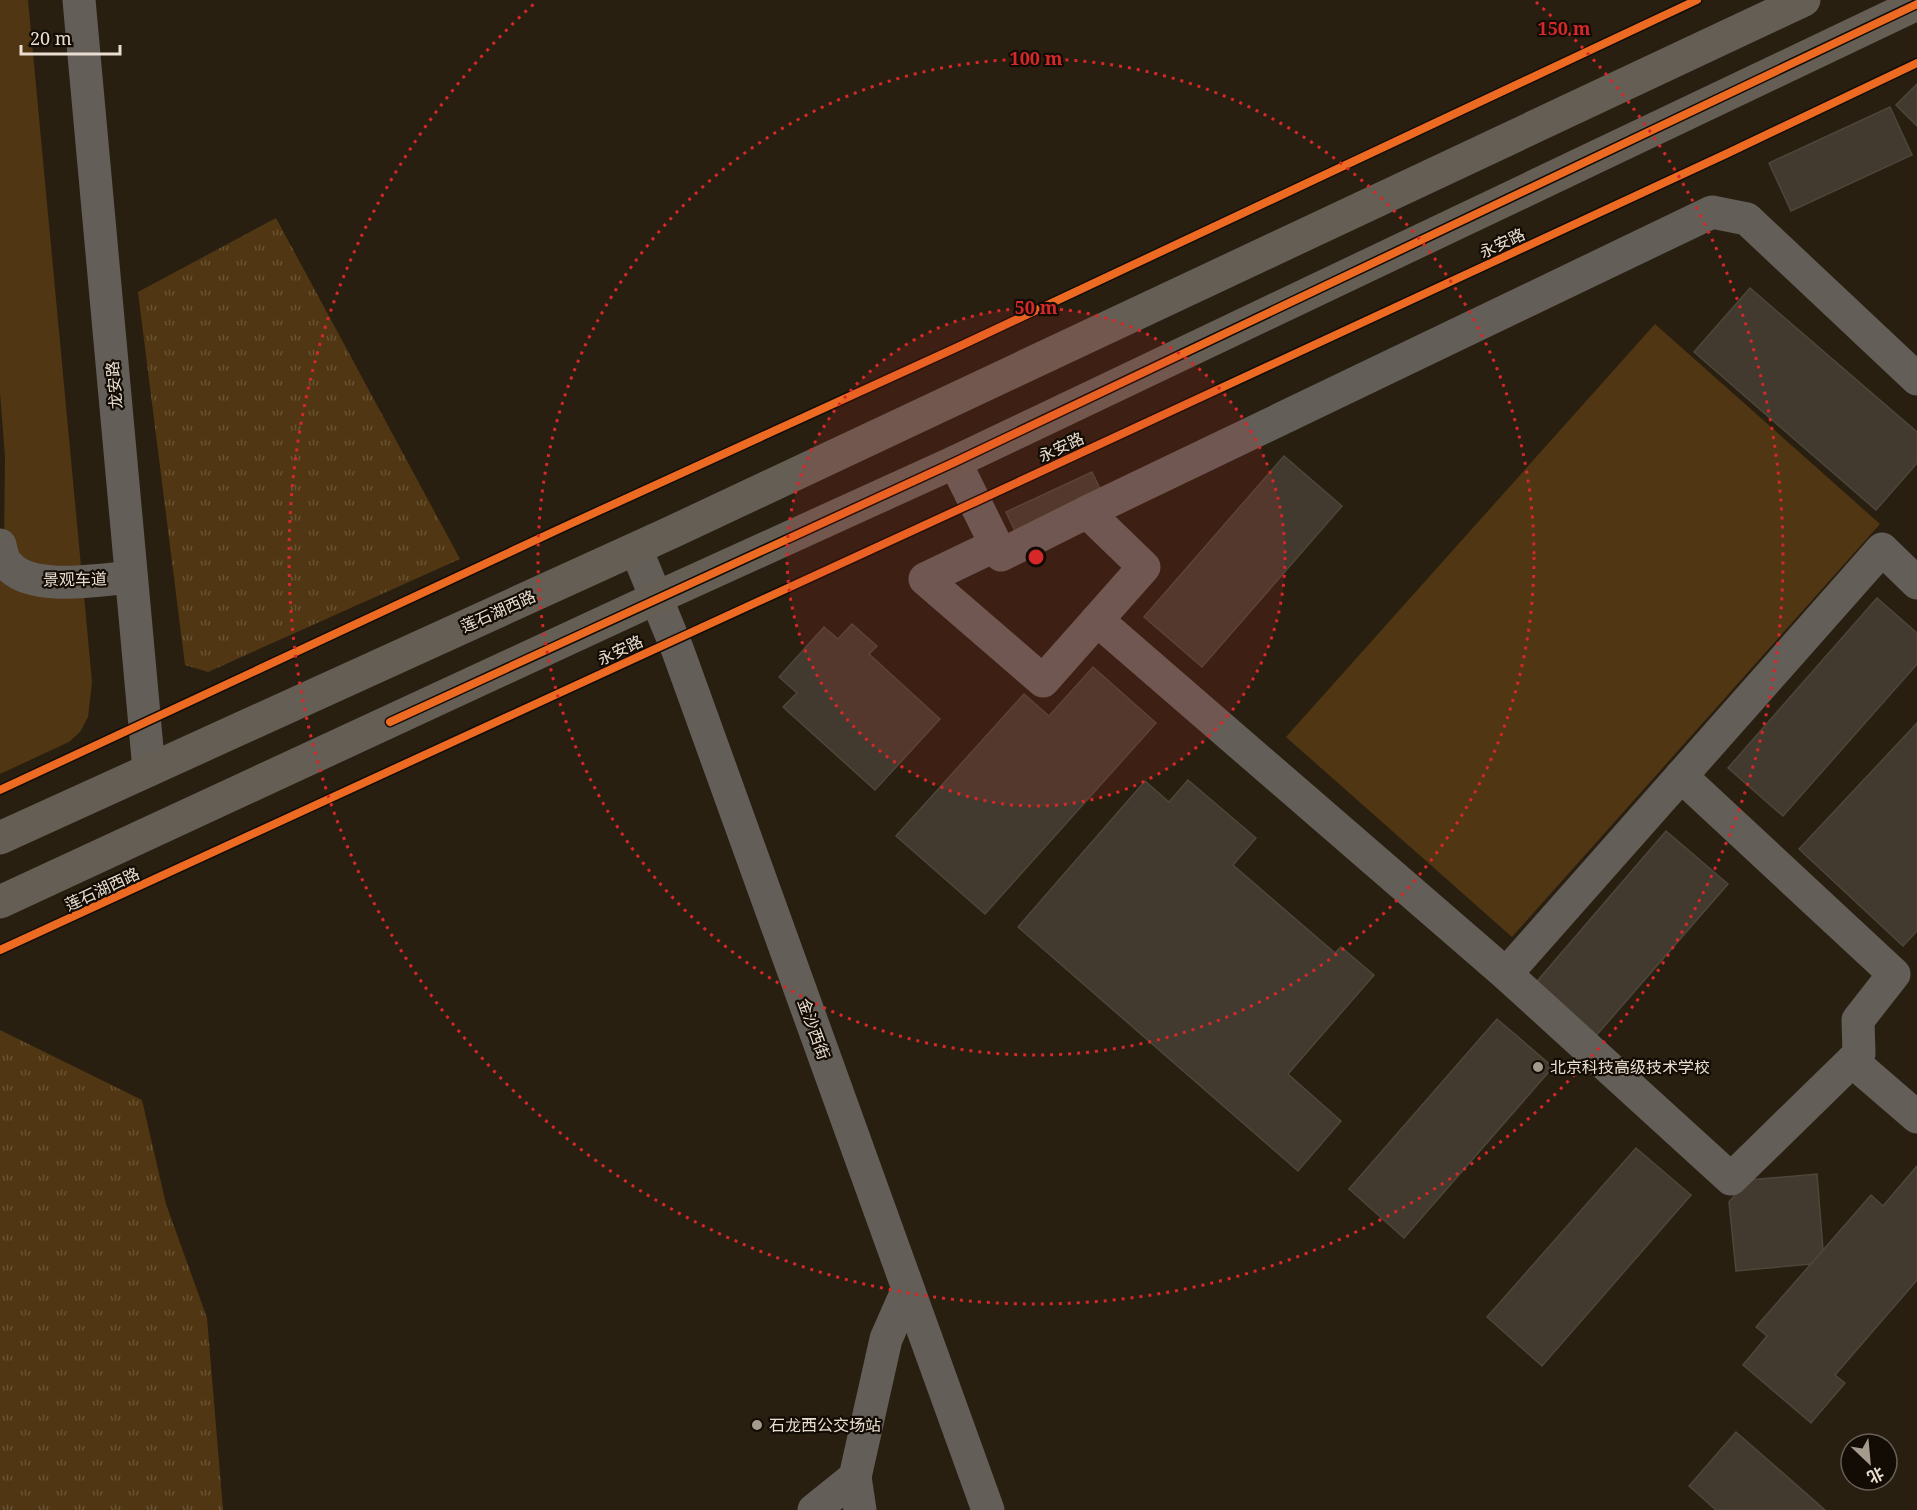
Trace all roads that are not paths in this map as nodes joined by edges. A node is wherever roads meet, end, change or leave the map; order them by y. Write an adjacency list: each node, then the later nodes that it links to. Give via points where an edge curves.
1 (79, 0): 10 (street, 龙安路)
2 (1804, 0): 9 (main road)
3 (1917, 4): 5 (main road, 永安路)
4 (1917, 379): 6 (street, via 1747,219 1712,212)
5 (955, 462): 8 (street); 12 (main road, 永安路)
6 (1087, 512): 8 (street, via 1001,555); 13 (street, via 1144,567)
7 (0, 545): 10 (street, 景观车道, via 8,566 27,578 82,581)
8 (996, 545): 13 (street, via 925,579 1043,681)
9 (636, 549): 12 (street, 金沙西街); 15 (main road, 莲石湖西路)
10 (131, 577): 15 (street, 龙安路)
11 (1917, 583): 16 (street, via 1882,549)
12 (656, 598): 14 (main road, 永安路); 22 (street, 金沙西街)
13 (1097, 620): 19 (street)
14 (390, 722): 18 (main road, 莲石湖西路)
15 (149, 770): 17 (main road, 莲石湖西路)
16 (1681, 776): 19 (street); 20 (street, via 1893,974 1858,1020 1859,1054)
17 (0, 838)
18 (0, 902)
19 (1506, 974): 20 (street, via 1731,1179)
20 (1852, 1061): 21 (street)
21 (1917, 1117)
22 (908, 1289): 23 (street, via 886,1339); 26 (street, 金沙西街)
23 (855, 1477): 24 (street); 25 (street)
24 (814, 1510)
25 (860, 1510)
26 (988, 1510)

